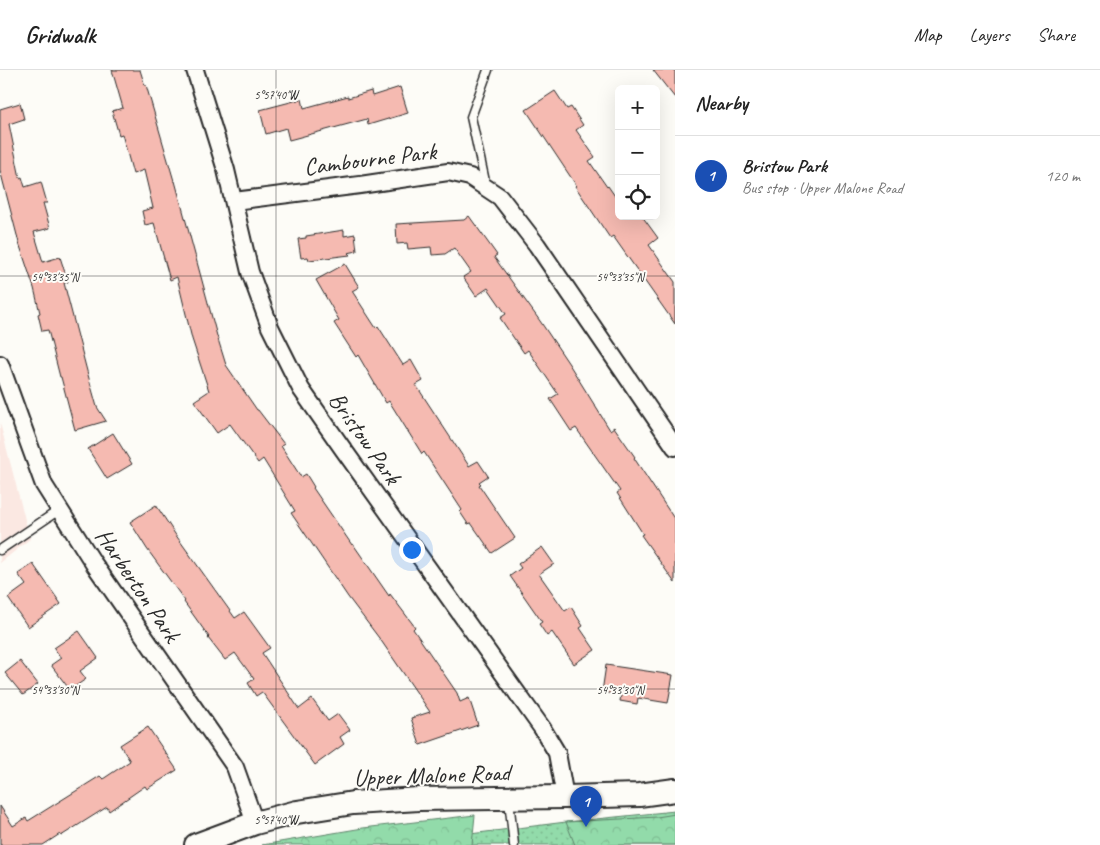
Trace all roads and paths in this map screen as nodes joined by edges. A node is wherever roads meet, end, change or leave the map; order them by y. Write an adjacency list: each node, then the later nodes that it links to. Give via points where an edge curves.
1 (195, 70): 4 (street, Bristow Park)
2 (488, 70): 3 (lane, via 471,117)
3 (487, 188): 4 (street, Cambourne Park, via 470,177 448,172); 6 (street, Cambourne Park, via 500,197 537,245)
4 (234, 201): 11 (street, Bristow Park, via 250,272 270,327 301,389 542,728 557,753)
5 (0, 364): 7 (street, Harberton Park, via 44,485)
6 (675, 447)
7 (59, 510): 8 (lane); 12 (street, Harberton Park, via 235,767)
8 (0, 550)
9 (675, 790): 11 (main road, Upper Malone Road)
10 (509, 798): 11 (main road, Upper Malone Road); 12 (main road, Upper Malone Road, via 353,803); 14 (lane)
11 (565, 798)
12 (255, 823): 13 (main road, Upper Malone Road)
13 (196, 845)
14 (514, 845)

